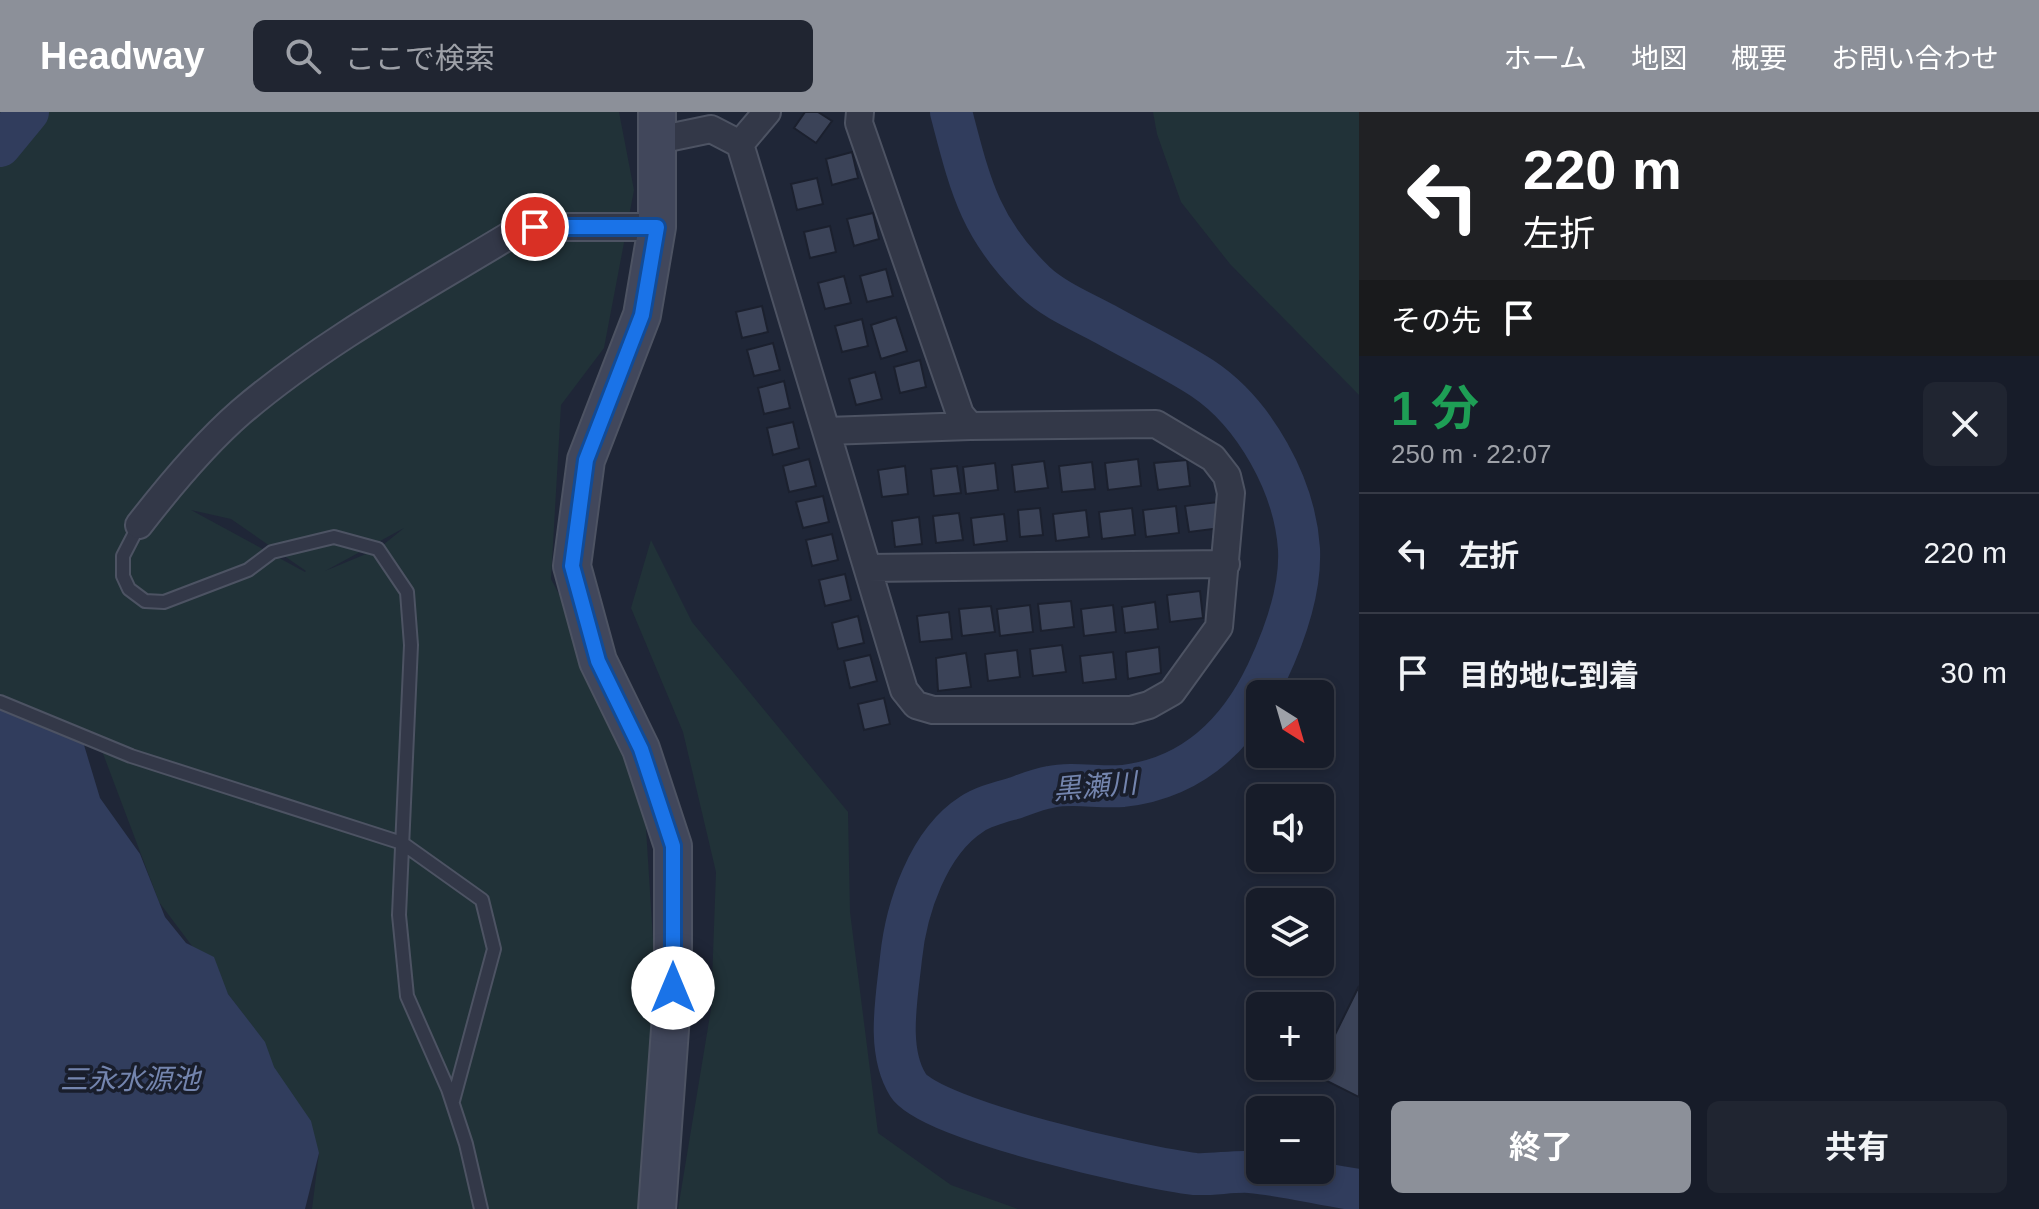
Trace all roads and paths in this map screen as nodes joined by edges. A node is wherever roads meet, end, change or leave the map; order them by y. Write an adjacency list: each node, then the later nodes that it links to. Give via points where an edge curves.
1 (767, 112): 4 (street)
2 (860, 112): 6 (street, via 859,123 960,414)
3 (658, 126): 4 (street, via 711,129); 5 (main road)
4 (740, 144): 7 (street)
5 (657, 227): 8 (street, via 535,227 507,237 340,337 241,412 174,479); 15 (main road, via 642,315 586,460 572,566 598,661 641,749 673,846 673,988)
6 (970, 426): 7 (street); 9 (street, via 1156,424 1213,458 1227,476 1231,493)
7 (827, 431): 10 (street)
8 (139, 525): 12 (lane, via 123,556 123,576 129,589 145,601 164,602 248,570 272,552 334,537 378,549 407,592 411,645)
9 (1226, 564): 10 (street); 10 (street, via 1219,627 1172,692 1131,710 933,710 916,705 904,690)
10 (868, 568)
11 (0, 702): 12 (lane, via 131,756)
12 (402, 843): 13 (lane, via 399,915 407,996); 13 (lane, via 482,900 494,949)
13 (452, 1101): 14 (lane)
14 (481, 1209)
15 (657, 1209)

